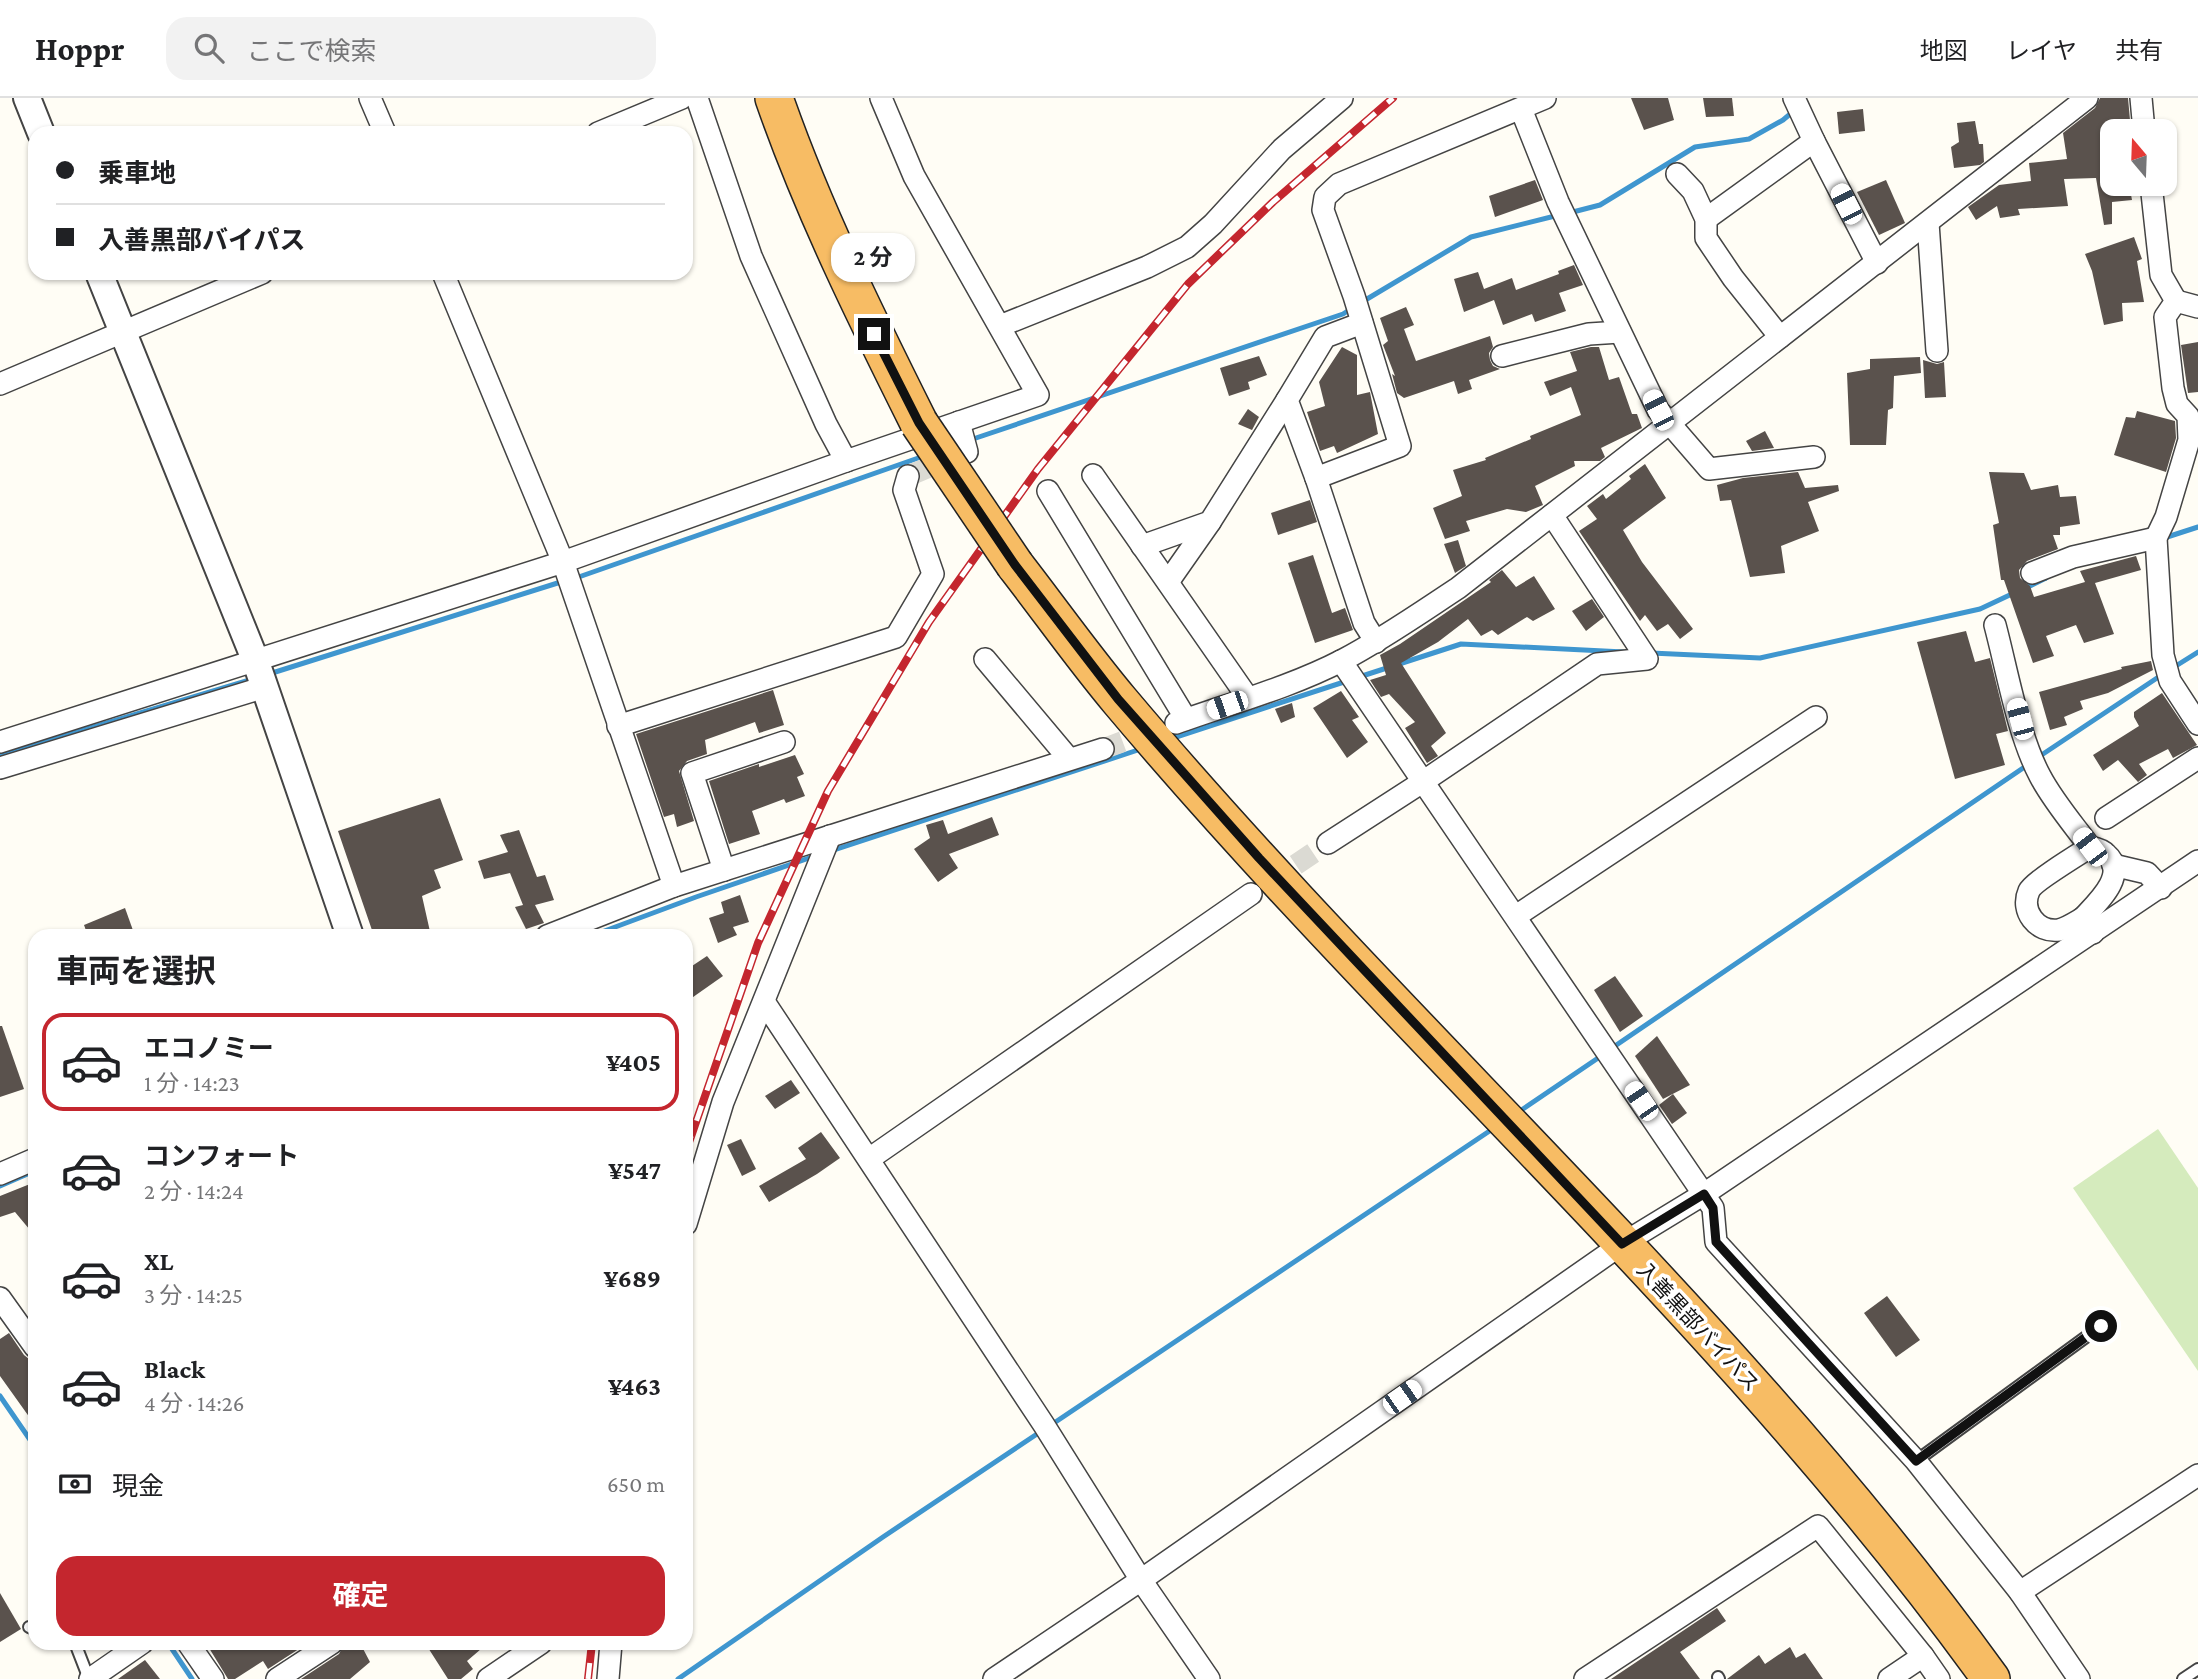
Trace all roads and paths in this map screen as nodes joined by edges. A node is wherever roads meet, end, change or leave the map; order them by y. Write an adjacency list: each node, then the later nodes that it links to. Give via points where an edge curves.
1 (27, 98): 14 (street)
2 (370, 98): 15 (street)
3 (682, 98): 16 (street)
4 (697, 98): 42 (street, via 751,256)
5 (774, 98): 91 (highway, 入善黒部バイパス, bridge, via 795,158 863,311 919,423 1015,565 1118,699 1259,858)
6 (881, 98): 29 (street, via 914,176)
7 (1342, 98): 29 (street, via 1282,149 1188,247)
8 (1545, 98): 12 (street)
9 (1794, 98): 17 (street)
10 (2087, 98): 21 (street)
11 (2141, 98): 13 (street)
12 (1521, 108): 28 (street, via 1339,184 1325,197 1323,210); 31 (street, via 1558,202)
13 (2143, 119)
14 (38, 126)
15 (382, 126)
16 (614, 126)
17 (1814, 141): 20 (street); 22 (street)
18 (1676, 174): 20 (street, via 1693,191)
19 (2152, 196): 26 (street, via 2161,275)
20 (1706, 219): 32 (street, via 1706,238)
21 (1927, 223): 22 (street); 33 (street)
22 (1877, 263): 32 (street)
23 (102, 280): 30 (street)
24 (245, 280): 30 (street)
25 (446, 280): 51 (street)
26 (2176, 301): 27 (street); 37 (street, via 2165,317)
27 (2198, 307)
28 (1362, 323): 36 (street, via 1325,337); 45 (street, via 1400,446)
29 (999, 326): 38 (street, via 1038,395)
30 (123, 331): 35 (street); 58 (street)
31 (1620, 332): 34 (street, via 1589,334); 39 (street)
32 (1780, 337): 39 (street)
33 (1937, 351)
34 (1502, 356)
35 (0, 384)
36 (1287, 400): 45 (street); 48 (street)
37 (2187, 405): 49 (street, via 2189,440)
38 (959, 422): 40 (street); 42 (street)
39 (1669, 424): 41 (street, via 1709,469); 47 (street)
40 (967, 452)
41 (1814, 457)
42 (846, 461): 51 (street)
43 (1093, 475): 50 (street)
44 (908, 476): 63 (street, via 904,490 933,574 896,637)
45 (1316, 478): 55 (street, via 1364,623)
46 (1048, 491): 60 (street, via 1181,721)
47 (1552, 515): 55 (street, via 1458,588); 70 (street, via 1647,659 1597,664)
48 (1210, 522): 50 (street); 53 (street)
49 (2156, 538): 52 (street, via 2073,557); 62 (street, via 2163,655 2170,681)
50 (1142, 546): 53 (street)
51 (563, 562): 58 (street); 63 (street)
52 (2032, 573)
53 (1168, 582): 60 (street)
54 (1995, 625): 74 (street, via 2038,774)
55 (1376, 642): 57 (street)
56 (985, 659): 68 (street)
57 (1341, 661): 60 (street); 70 (street)
58 (256, 662): 59 (street); 64 (street)
59 (265, 687): 69 (street); 83 (street)
60 (1248, 698)
61 (1816, 717): 81 (street)
62 (2198, 724)
63 (618, 726): 78 (street)
64 (0, 742)
65 (785, 742): 77 (street, via 692,772)
66 (1103, 748): 68 (street)
67 (2198, 758): 71 (street)
68 (1069, 759): 72 (street)
69 (0, 768)
70 (1424, 781): 73 (street); 81 (street)
71 (2106, 818)
72 (830, 836): 77 (street); 85 (street)
73 (1328, 843)
74 (2090, 847): 76 (street, via 2106,853); 82 (street, via 2030,889 2026,905 2033,922 2046,929)
75 (2198, 861): 79 (street)
76 (2113, 864): 79 (street, via 2147,873); 82 (street, via 2113,881)
77 (724, 870): 78 (street)
78 (674, 886): 84 (street)
79 (2161, 888): 82 (street)
80 (1251, 894): 86 (street)
81 (1516, 916): 89 (street)
82 (2088, 925): 89 (street)
83 (348, 929)
84 (565, 929)
85 (765, 1003): 86 (street); 90 (street, via 723,1102)
86 (869, 1159): 97 (street)
87 (28, 1162): 88 (street)
88 (0, 1174)
89 (1704, 1194): 91 (street); 95 (street, via 1713,1208 1716,1242)
90 (693, 1201)
91 (1622, 1244): 97 (street); 117 (highway, 入善黒部バイパス, via 1796,1433 1941,1609)
92 (0, 1298): 94 (street)
93 (2101, 1326): 95 (lane)
94 (28, 1337)
95 (1916, 1461): 98 (street)
96 (2198, 1475): 98 (street)
97 (1141, 1580): 112 (street); 113 (street)
98 (2020, 1592): 118 (street)
99 (78, 1650): 107 (lane)
100 (132, 1650): 107 (street)
101 (193, 1650): 108 (street)
102 (321, 1650): 109 (street)
103 (531, 1650): 110 (street)
104 (610, 1650): 111 (street)
105 (1923, 1656): 114 (street, via 1818,1526); 115 (street); 116 (street)
106 (2198, 1669): 119 (lane)
107 (90, 1679)
108 (213, 1679)
109 (277, 1679)
110 (488, 1679)
111 (608, 1679)
112 (994, 1679)
113 (1209, 1679)
114 (1585, 1679)
115 (1889, 1679)
116 (1939, 1679)
117 (1991, 1679)
118 (2079, 1679)
119 (2183, 1679)

